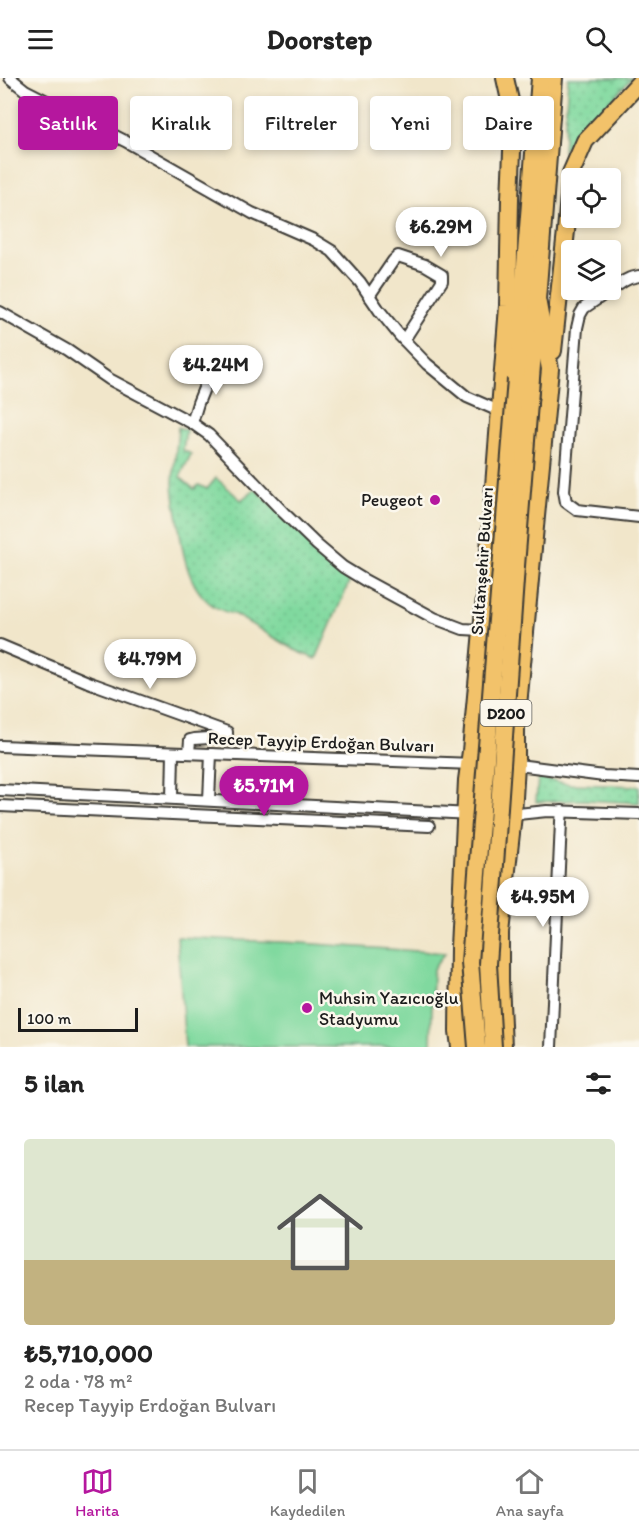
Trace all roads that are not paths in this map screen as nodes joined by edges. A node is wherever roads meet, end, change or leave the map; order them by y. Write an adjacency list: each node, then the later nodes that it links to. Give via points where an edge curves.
1 (10, 78): 10 (street, via 25,90 252,213 314,240 345,264)
2 (505, 78): 12 (highway, via 513,128)
3 (540, 78): 6 (highway, Sultanşehir Bulvarı / D200)
4 (554, 78): 11 (highway, Sultanşehir Bulvarı / D200)
5 (639, 83): 16 (highway, via 585,141 571,173)
6 (538, 96)
7 (531, 150): 12 (highway)
8 (535, 150): 17 (highway, Sultanşehir Bulvarı / D200)
9 (639, 276): 20 (street, via 616,286 580,315 564,491 566,502 577,510)
10 (369, 296): 14 (street); 14 (street, via 398,256 442,275 442,281)
11 (537, 299): 16 (highway); 17 (highway, Sultanşehir Bulvarı / D200)
12 (508, 306): 18 (highway)
13 (0, 312): 19 (street, via 109,379)
14 (404, 340): 18 (street, via 467,397)
15 (215, 361): 19 (street)
16 (550, 369): 28 (highway, via 516,727)
17 (523, 379): 42 (highway, Sultanşehir Bulvarı / D200, bridge, via 470,962); 43 (highway, Sultanşehir Bulvarı / D200, bridge, via 516,566 488,964)
18 (499, 411): 21 (highway)
19 (192, 423): 21 (street, via 209,435 343,567 434,618 463,629)
20 (639, 517)
21 (482, 630): 27 (highway)
22 (0, 645): 25 (street, via 87,682 227,732 225,737 190,741)
23 (0, 746): 24 (street, Recep Tayyip Erdoğan Bulvarı)
24 (173, 753): 25 (street, Recep Tayyip Erdoğan Bulvarı); 31 (street)
25 (189, 753): 26 (street, Recep Tayyip Erdoğan Bulvarı)
26 (211, 754): 27 (street, Recep Tayyip Erdoğan Bulvarı); 33 (street)
27 (469, 764): 28 (street, Recep Tayyip Erdoğan Bulvarı); 37 (highway)
28 (516, 764): 29 (street, Recep Tayyip Erdoğan Bulvarı); 39 (highway)
29 (639, 778)
30 (0, 790): 31 (street)
31 (172, 798): 32 (street)
32 (189, 799): 33 (street); 36 (street)
33 (209, 800): 37 (street)
34 (0, 806): 36 (street)
35 (562, 811): 38 (street); 39 (street); 45 (street)
36 (187, 814): 40 (street)
37 (466, 814): 39 (street); 41 (highway, via 459,948)
38 (639, 814)
39 (513, 815): 44 (highway, via 500,933)
40 (429, 826)
41 (460, 1047)
42 (477, 1047)
43 (493, 1047)
44 (503, 1047)
45 (551, 1047)

